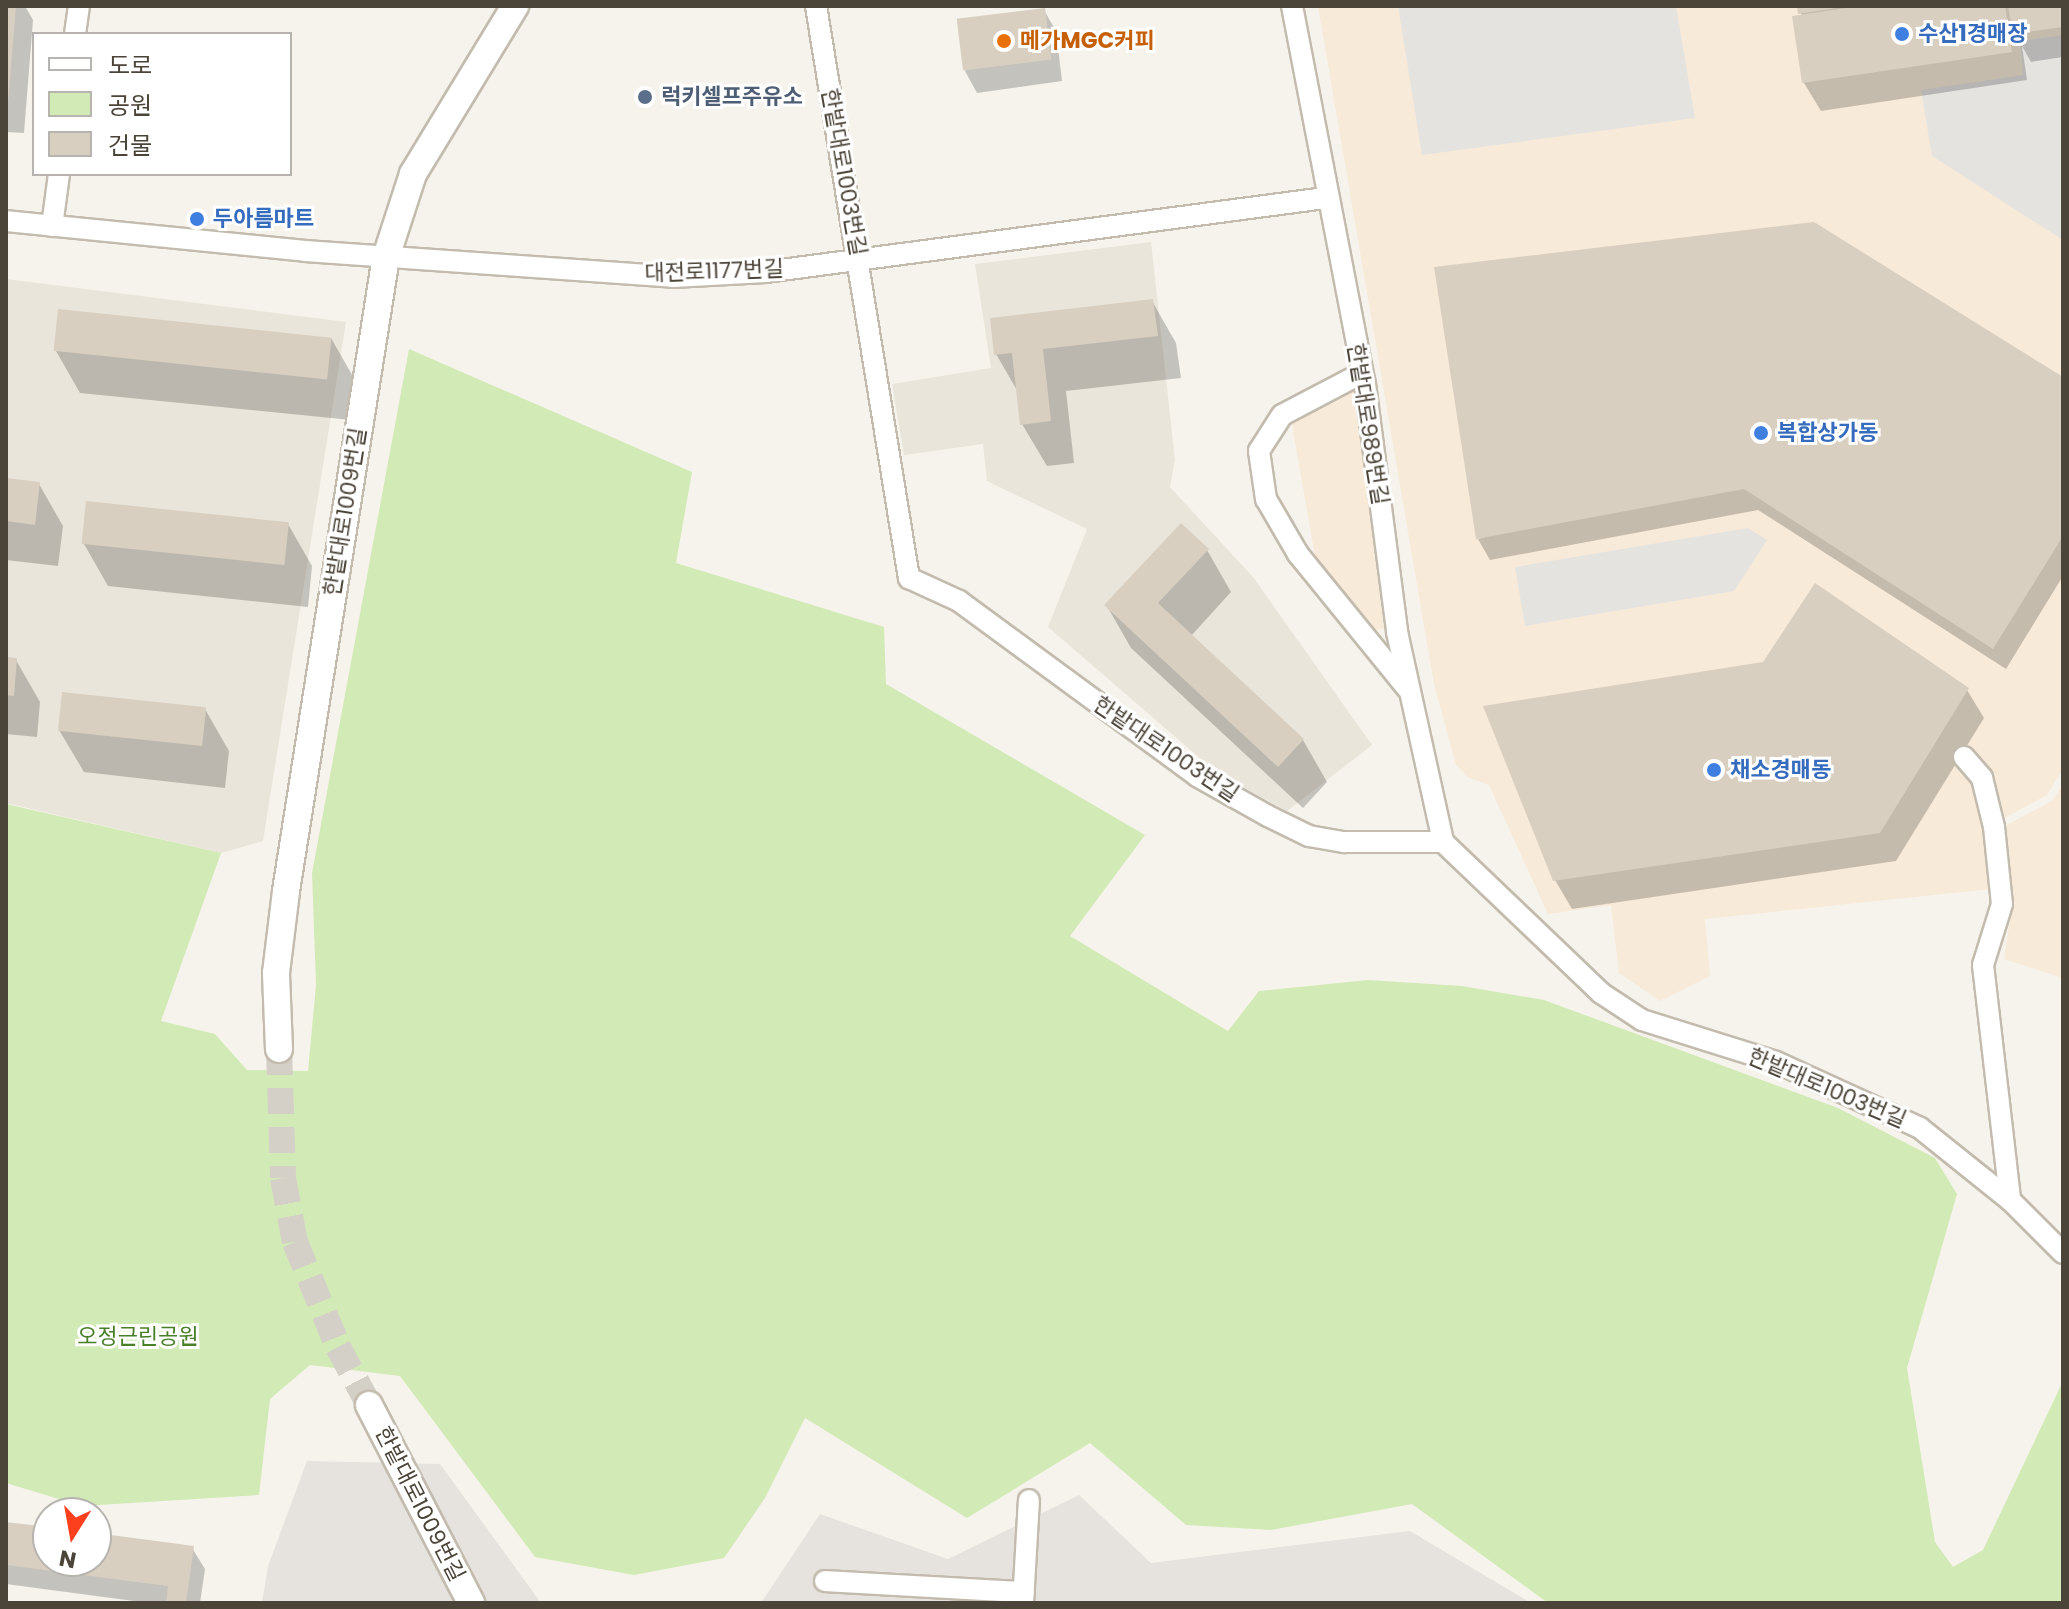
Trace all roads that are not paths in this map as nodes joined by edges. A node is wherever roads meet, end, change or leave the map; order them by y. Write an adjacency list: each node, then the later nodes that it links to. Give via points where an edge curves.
1 (79, 6): 5 (street)
2 (515, 6): 10 (street, 한밭대로1009번길, via 413,174)
3 (816, 6): 11 (street, 한밭대로1003번길)
4 (1292, 6): 7 (street, 한밭대로989번길)
5 (75, 32)
6 (59, 176): 9 (street)
7 (1325, 198): 11 (street, 대전로1177번길); 12 (street, 한밭대로989번길)
8 (6, 221): 9 (street, 대전로1177번길)
9 (52, 226): 10 (street, 대전로1177번길)
10 (386, 257): 11 (street, 대전로1177번길, via 673,277); 16 (street, 한밭대로1009번길, via 286,891 276,973)
11 (859, 259): 15 (street, 한밭대로1003번길, via 909,578 959,601 1197,776 1268,816 1309,836 1344,842)
12 (1362, 373): 13 (street, 한밭대로989번길); 13 (street, via 1282,415 1259,451 1262,475 1266,499 1298,554)
13 (1409, 691): 15 (street, 한밭대로989번길)
14 (1964, 757): 17 (street, via 1982,778 1994,827 2002,904 1983,965)
15 (1443, 842): 17 (street, 한밭대로1003번길, via 1601,993 1642,1020 1776,1062 1920,1128)
16 (279, 1049)
17 (2010, 1200): 18 (street, 한밭대로1003번길)
18 (2063, 1253)
19 (369, 1405): 23 (street, 한밭대로1009번길)
20 (1029, 1500): 22 (street)
21 (825, 1581): 22 (street)
22 (1024, 1598)
23 (471, 1603)

